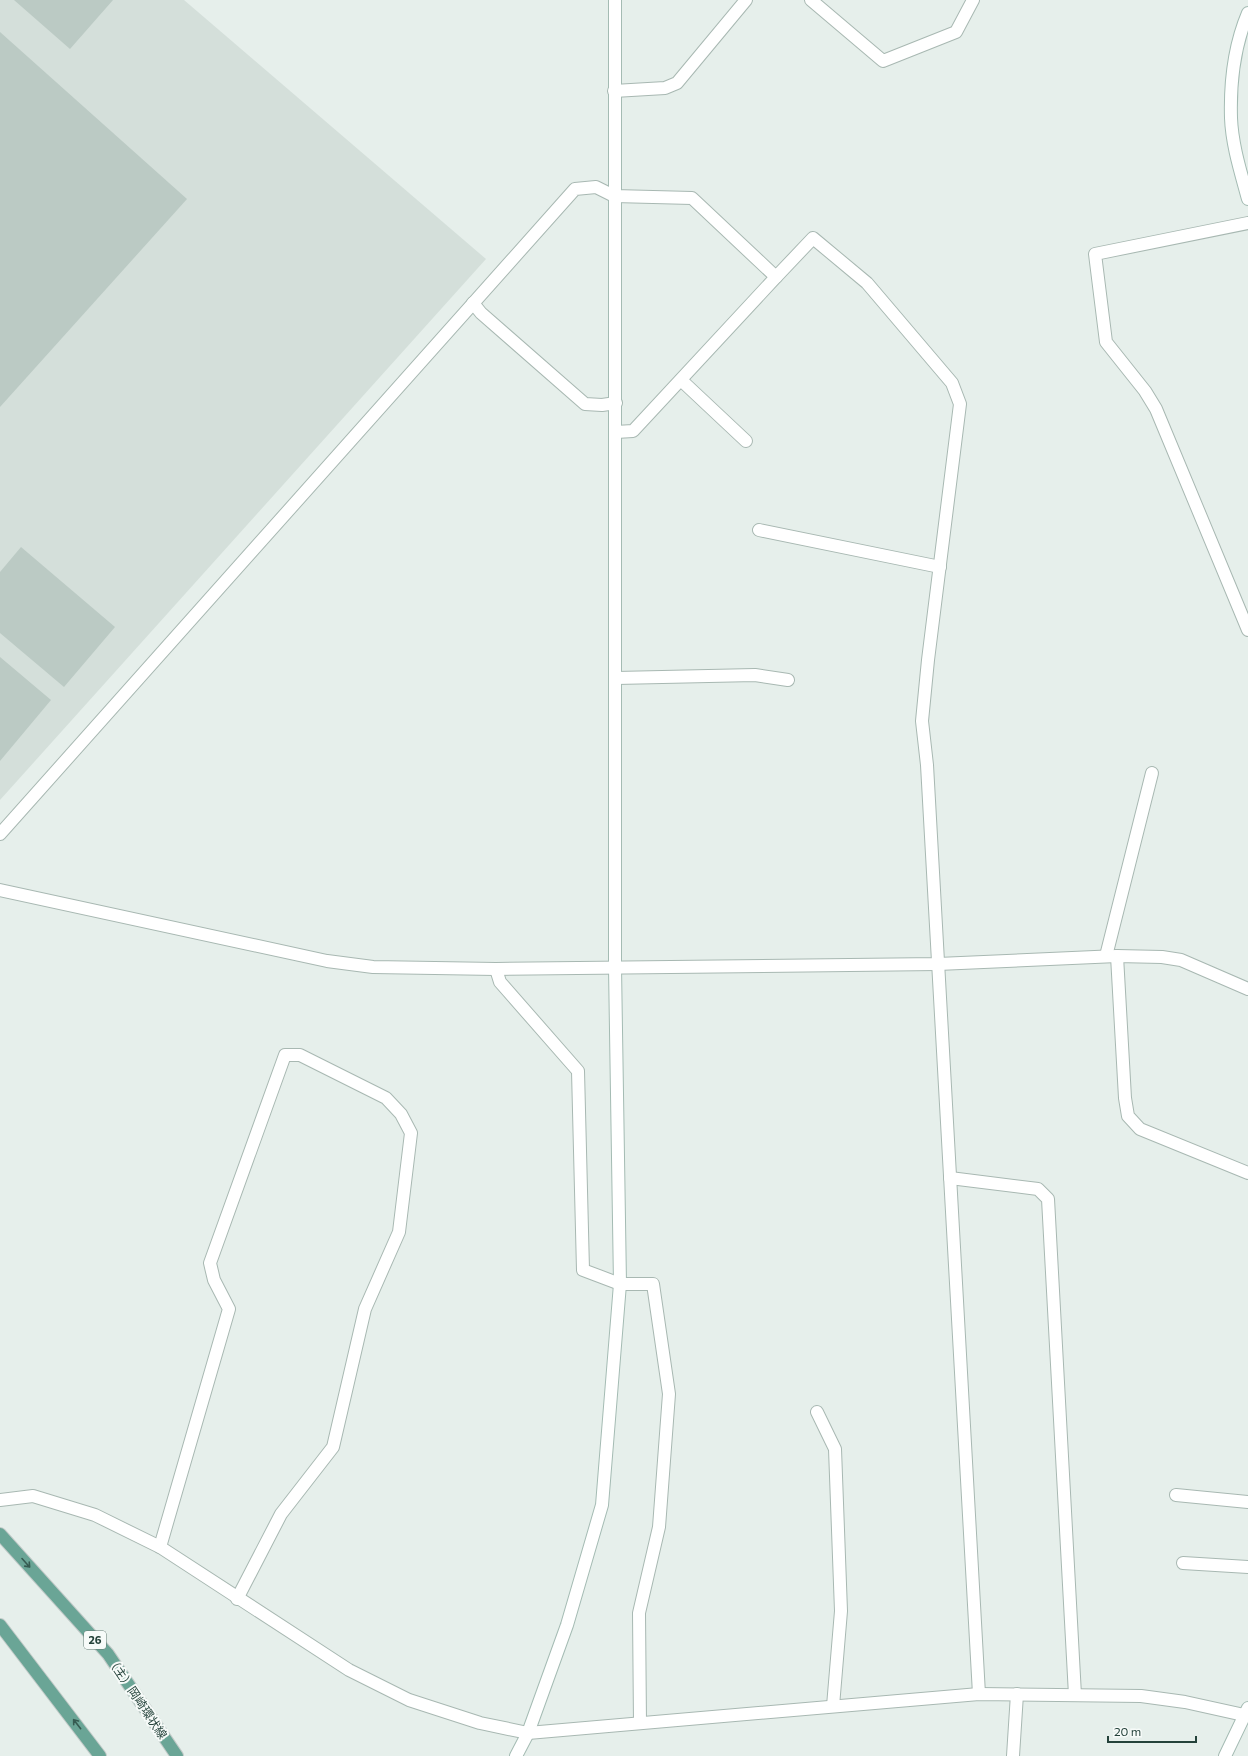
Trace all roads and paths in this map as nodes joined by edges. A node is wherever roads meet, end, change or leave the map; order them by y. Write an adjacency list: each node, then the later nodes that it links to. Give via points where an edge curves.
1 (615, 0): 6 (street)
2 (746, 0): 6 (street, via 677,83 665,88)
3 (811, 0): 4 (street, via 883,61 956,32)
4 (973, 0)
5 (1248, 13): 8 (street, via 1233,66 1231,119)
6 (614, 91): 7 (street)
7 (614, 196): 10 (street, via 692,198); 11 (street, via 596,186 575,188); 13 (street)
8 (1248, 199)
9 (1248, 223): 18 (street, via 1095,254 1106,342 1156,409)
10 (776, 277): 12 (street); 17 (street, via 813,238 867,283 952,383 960,404)
11 (473, 303): 13 (street, via 481,313 585,404); 22 (street)
12 (681, 380): 14 (street, via 633,431); 15 (street)
13 (616, 403): 14 (street)
14 (616, 432): 19 (street)
15 (746, 441)
16 (759, 530): 17 (street)
17 (940, 566): 25 (street, via 922,721 927,765)
18 (1248, 630)
19 (616, 678): 20 (street, via 755,675); 26 (street)
20 (788, 680)
21 (1152, 773): 24 (street)
22 (0, 834)
23 (0, 890): 27 (street, via 327,961 373,967)
24 (1111, 956): 25 (street); 28 (street, via 1180,960); 29 (street, via 1128,1116 1140,1129)
25 (938, 964): 26 (street); 30 (street)
26 (615, 967): 27 (street); 31 (street)
27 (496, 969): 31 (street, via 500,982 578,1071 583,1270)
28 (1248, 989)
29 (1248, 1173)
30 (950, 1178): 42 (street); 44 (street, via 1038,1189 1048,1199)
31 (620, 1284): 47 (street, via 653,1284 670,1394 659,1527 639,1613); 48 (street, via 602,1505 567,1625)
32 (817, 1412): 45 (street, via 835,1449 841,1611)
33 (1176, 1495): 35 (street)
34 (0, 1500): 37 (street, via 33,1496 95,1515)
35 (1248, 1502)
36 (0, 1534): 50 (main road, （主）岡崎環状線 / 26, one-way to 50, via 108,1654)
37 (160, 1547): 40 (street); 40 (street, via 229,1309 214,1280 210,1263 285,1055 300,1055 386,1098 401,1114 411,1133 399,1232 365,1309 333,1447 281,1514)
38 (1183, 1562): 39 (street)
39 (1248, 1566)
40 (238, 1599): 48 (street, via 350,1670 409,1700 480,1724)
41 (0, 1625): 49 (main road, one-way to 41)
42 (979, 1694): 43 (street); 45 (street)
43 (1017, 1694): 44 (street); 52 (street)
44 (1074, 1695): 46 (street, via 1141,1696)
45 (833, 1706): 47 (street)
46 (1247, 1713): 53 (street)
47 (640, 1724): 48 (street)
48 (528, 1733): 51 (street)
49 (100, 1756)
50 (177, 1756)
51 (516, 1756)
52 (1013, 1756)
53 (1225, 1756)

